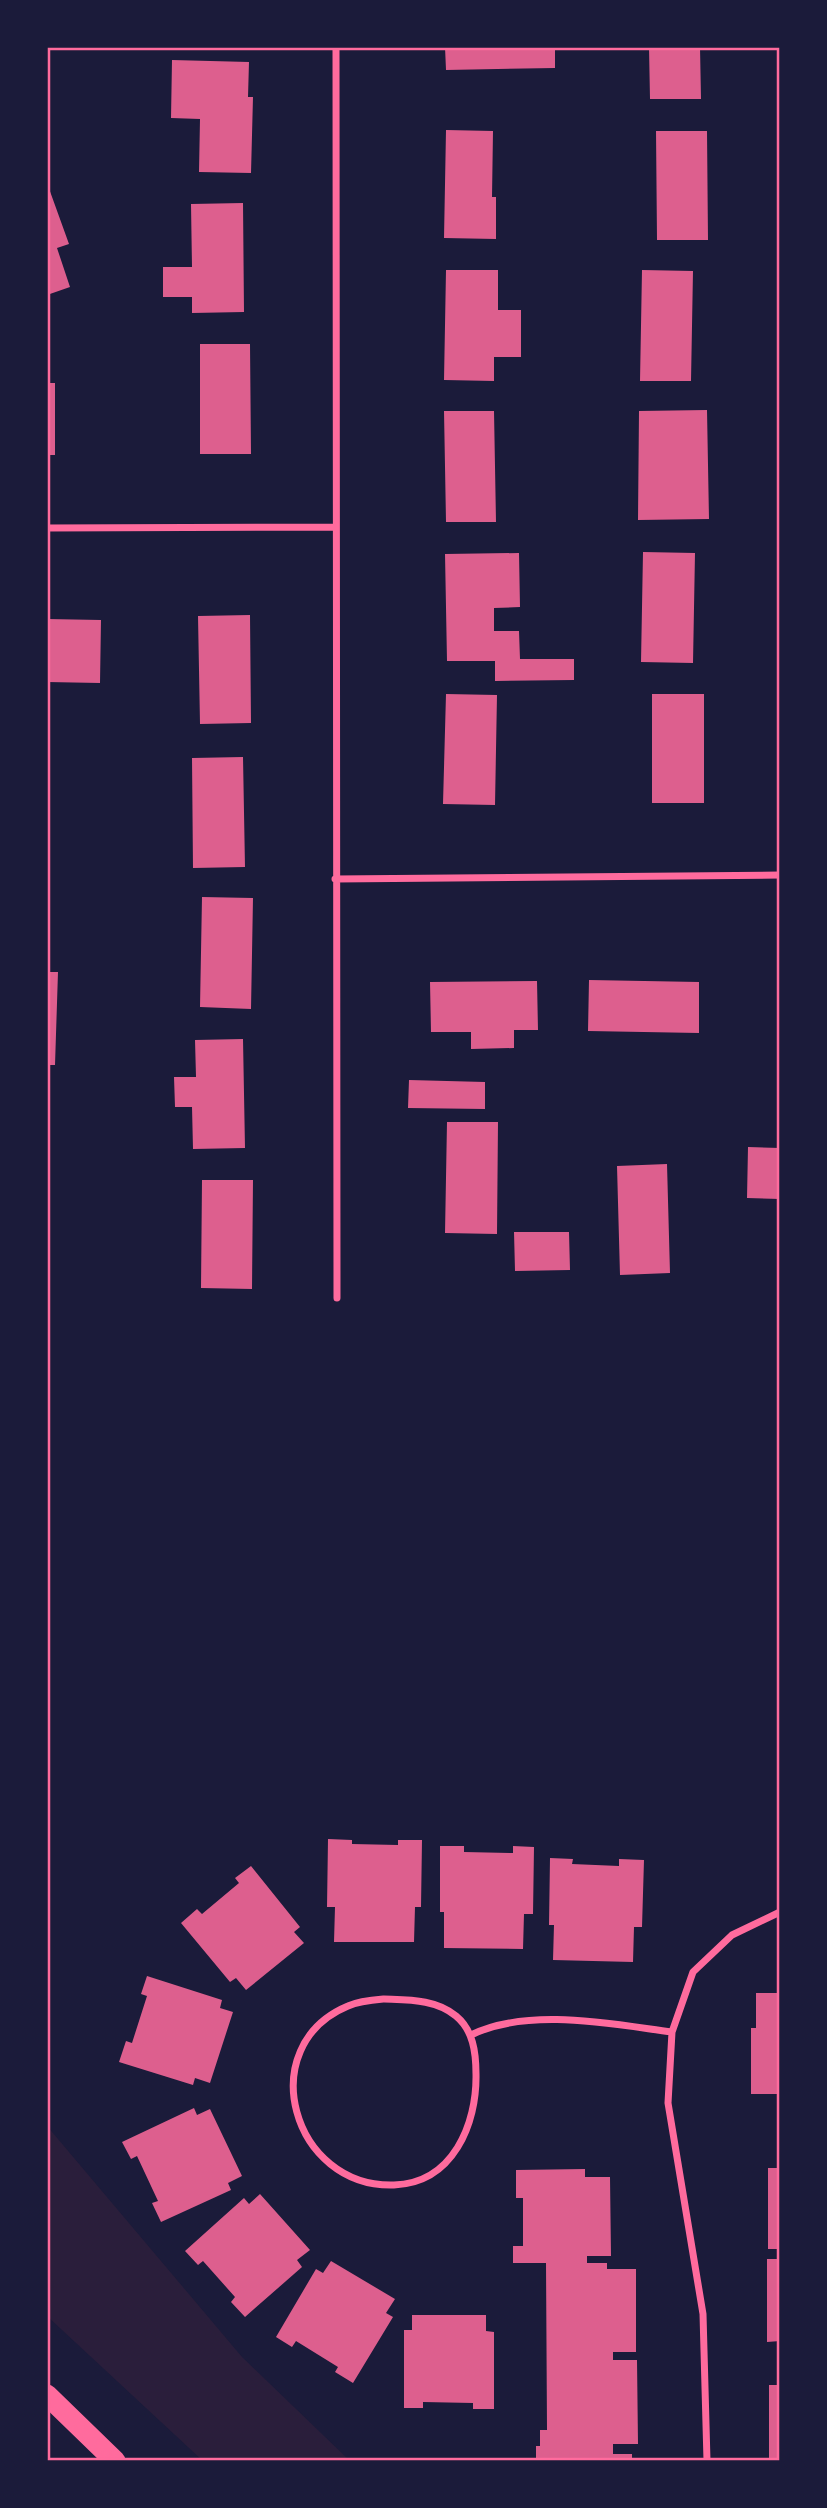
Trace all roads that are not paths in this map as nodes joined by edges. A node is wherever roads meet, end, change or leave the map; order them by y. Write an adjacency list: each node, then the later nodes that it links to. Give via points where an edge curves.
1 (336, 47): 2 (street)
2 (335, 527): 3 (street); 5 (street)
3 (47, 528)
4 (780, 876): 5 (street)
5 (335, 879): 6 (street)
6 (337, 1298)
7 (780, 1912): 8 (street, via 732,1935 693,1972)
8 (672, 2032): 9 (street, via 593,2022 507,2021); 12 (street, via 668,2103 703,2314)
9 (471, 2035): 9 (street, via 456,2015 419,2000 384,1999 347,2006 328,2017 301,2052 293,2095 297,2117 318,2155 354,2179 397,2185 436,2171 452,2157 471,2123 476,2077)
10 (47, 2395): 11 (highway)
11 (115, 2461)
12 (707, 2461)

